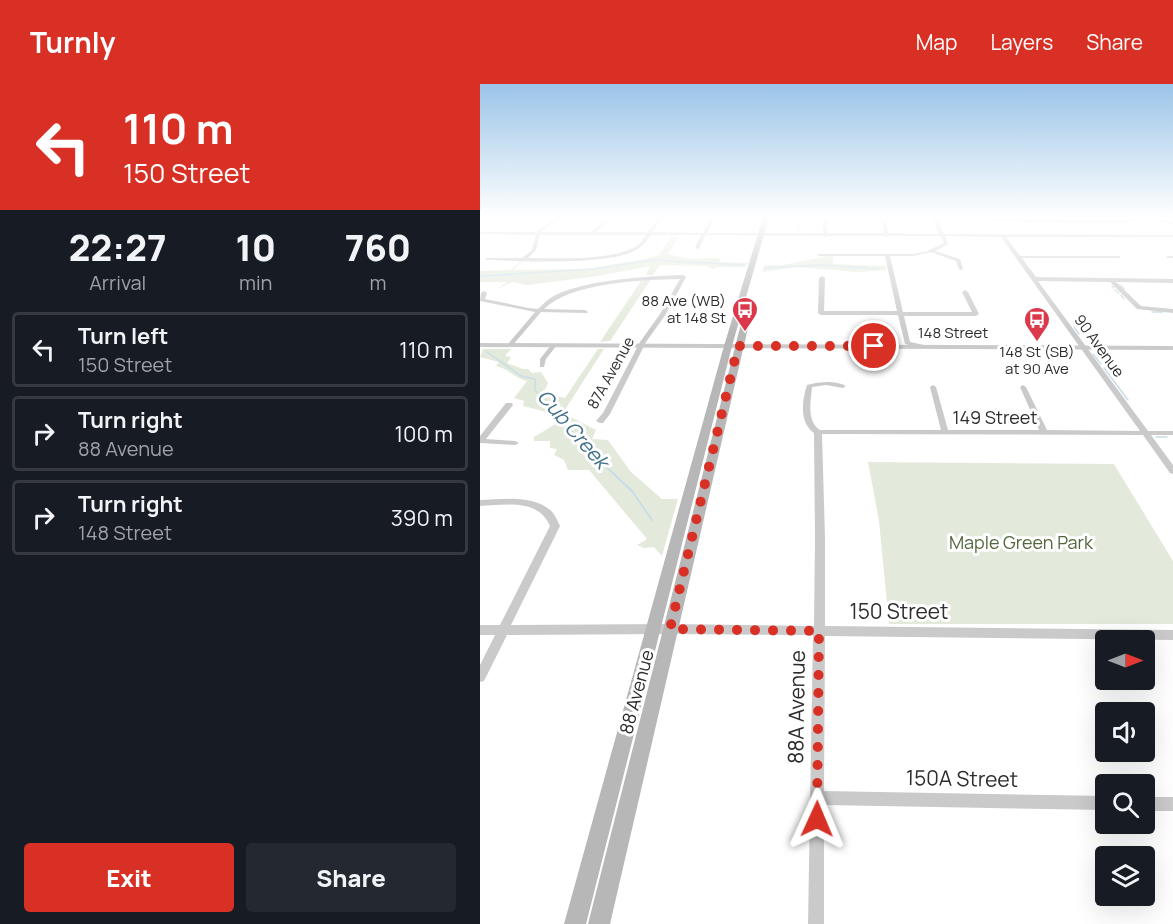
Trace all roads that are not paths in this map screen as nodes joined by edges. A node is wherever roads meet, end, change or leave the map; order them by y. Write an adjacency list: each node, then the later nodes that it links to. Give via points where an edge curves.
1 (527, 256): 9 (street)
2 (592, 256): 9 (street)
3 (758, 256): 25 (main road, 88 Avenue)
4 (887, 256): 20 (street)
5 (947, 256): 10 (street, via 958,260)
6 (1019, 257): 7 (street); 12 (street, 90 Avenue)
7 (1119, 257)
8 (487, 259): 9 (street)
9 (524, 259)
10 (961, 269)
11 (822, 278): 20 (street, via 821,313)
12 (1035, 279): 13 (street); 27 (street, 90 Avenue)
13 (1111, 280): 14 (street); 18 (street, via 1136,307)
14 (1173, 281)
15 (965, 292): 20 (street, via 976,314)
16 (484, 293): 17 (street, via 481,298 491,303)
17 (541, 311): 19 (street); 22 (street); 24 (street, 87A Avenue, via 562,292 644,278 684,277)
18 (1173, 311)
19 (585, 312)
20 (900, 313): 26 (street, via 907,343)
21 (480, 345): 22 (street, 148 Street)
22 (510, 345): 23 (street, 148 Street)
23 (554, 345): 24 (street, 148 Street); 29 (street)
24 (641, 345): 25 (street, 148 Street); 34 (street, 87A Avenue)
25 (733, 346): 26 (street, 148 Street); 44 (main road, 88 Avenue); 44 (main road, 88 Avenue)
26 (922, 346): 27 (street, 148 Street)
27 (1083, 347): 28 (street, 148 Street); 38 (street, 90 Avenue)
28 (1173, 348)
29 (542, 366)
30 (843, 386): 35 (street, 88A Avenue, via 809,386 808,425)
31 (933, 387): 36 (street)
32 (1023, 387): 37 (street)
33 (509, 405): 40 (street)
34 (600, 421)
35 (818, 432): 36 (street, 149 Street); 47 (street, 88A Avenue)
36 (945, 432): 37 (street, 149 Street)
37 (1044, 433): 38 (street, 149 Street)
38 (1146, 433): 39 (street, 149 Street); 42 (street, 90 Avenue)
39 (1173, 434)
40 (480, 441): 41 (street)
41 (515, 442)
42 (1173, 471)
43 (480, 503): 46 (street, via 535,504 555,524)
44 (662, 629): 46 (street, 150 Street); 47 (street, 150 Street); 54 (main road, 88 Avenue); 55 (main road, 88 Avenue)
45 (480, 630): 46 (street, 150 Street)
46 (504, 630): 49 (street)
47 (819, 631): 48 (street, 150 Street); 50 (street, 88A Avenue)
48 (1173, 634)
49 (480, 677)
50 (817, 798): 51 (street, 150A Street); 56 (street, 88A Avenue)
51 (1095, 803)
52 (1155, 804): 53 (street)
53 (1173, 804)
54 (575, 924)
55 (599, 924)
56 (816, 924)

